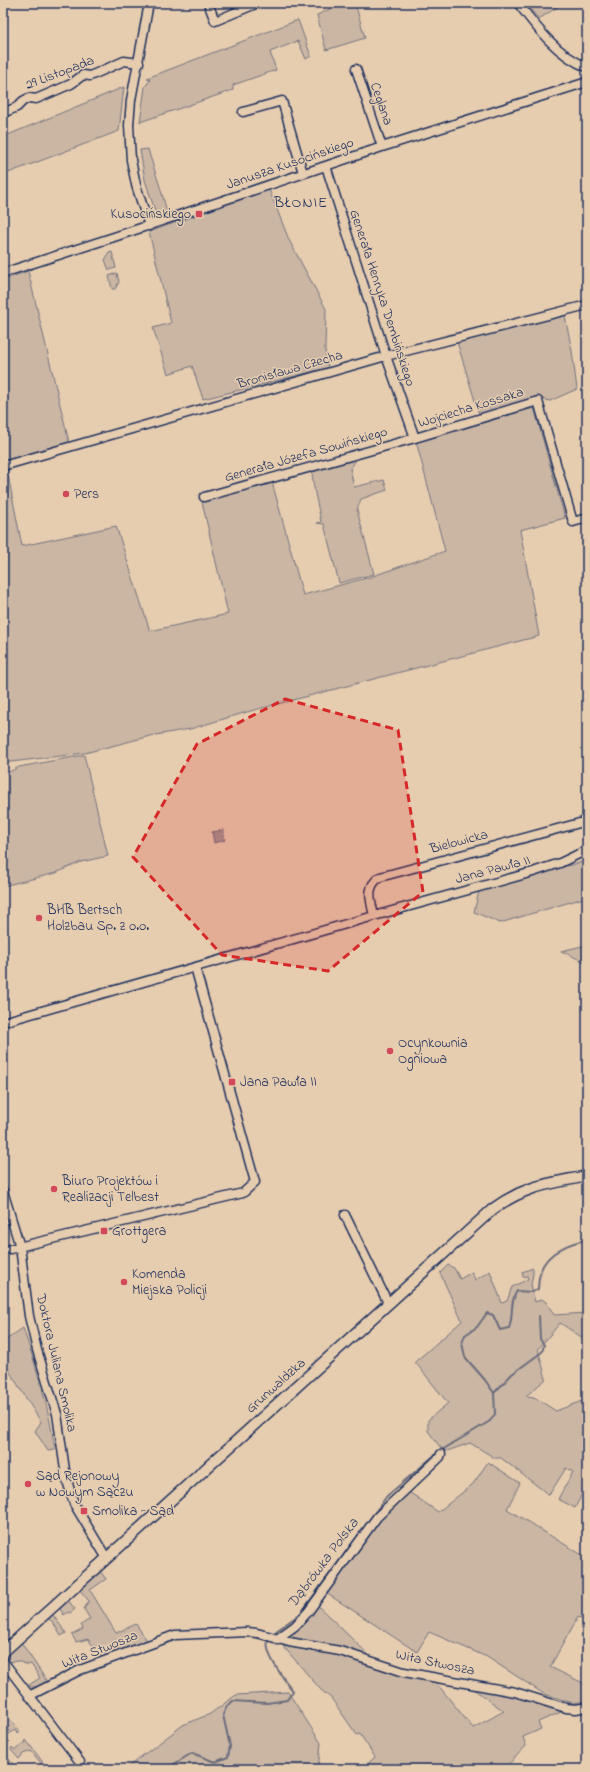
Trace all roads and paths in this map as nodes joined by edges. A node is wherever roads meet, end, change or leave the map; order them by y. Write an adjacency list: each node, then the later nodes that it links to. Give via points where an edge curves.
1 (149, 3): 5 (street)
2 (208, 3): 3 (street, via 215,21)
3 (258, 3)
4 (518, 3): 6 (street, via 557,48)
5 (139, 63): 10 (street, 29 Listopada, via 124,61 90,76 83,75 71,84 36,99 29,98); 14 (street, via 131,100 129,141 136,185)
6 (587, 67)
7 (356, 69): 11 (street, Ceglana)
8 (587, 82): 11 (street, Janusza Kusocińskiego)
9 (243, 112): 13 (street, via 282,101)
10 (3, 113)
11 (382, 147): 12 (street, Janusza Kusocińskiego)
12 (326, 166): 13 (street, Janusza Kusocińskiego); 17 (street, Generała Henryka Dembińskiego)
13 (303, 173): 14 (street, Janusza Kusocińskiego)
14 (149, 226): 15 (street, Janusza Kusocińskiego)
15 (3, 273)
16 (587, 305): 17 (street, Bronisława Czecha)
17 (386, 356): 18 (street, Generała Henryka Dembińskiego); 19 (street, Bronisława Czecha)
18 (415, 438): 20 (street, Generała Józefa Sowińskiego); 21 (street, Wojciecha Kossaka, via 538,401 573,522)
19 (3, 466)
20 (204, 497)
21 (587, 518)
22 (587, 821): 24 (street, Bielowicka, via 380,876 372,884 370,891)
23 (587, 850): 24 (street, Jana Pawła II, via 533,872)
24 (374, 916): 25 (street, Jana Pawła II)
25 (195, 967): 26 (street, Jana Pawła II); 30 (street, via 255,1182 243,1193)
26 (3, 1022)
27 (587, 1176): 32 (street, Grunwaldzka, via 533,1187 503,1202)
28 (3, 1191): 30 (street, Doktora Juliana Smolika)
29 (345, 1215): 32 (street)
30 (20, 1247): 31 (street); 34 (street, Doktora Juliana Smolika, via 30,1316 37,1350 57,1414 66,1477 74,1504)
31 (10, 1249)
32 (388, 1302): 34 (street, Grunwaldzka)
33 (441, 1454): 35 (street, via 377,1516 308,1612 295,1626 281,1636)
34 (106, 1557): 36 (street, Grunwaldzka)
35 (273, 1638): 38 (street, Wita Stwosza, via 247,1632 175,1635 80,1670); 39 (street, Wita Stwosza, via 340,1650 404,1672 516,1692 566,1708)
36 (3, 1652)
37 (3, 1661): 38 (street)
38 (29, 1696): 40 (street)
39 (587, 1707)
40 (80, 1762)

